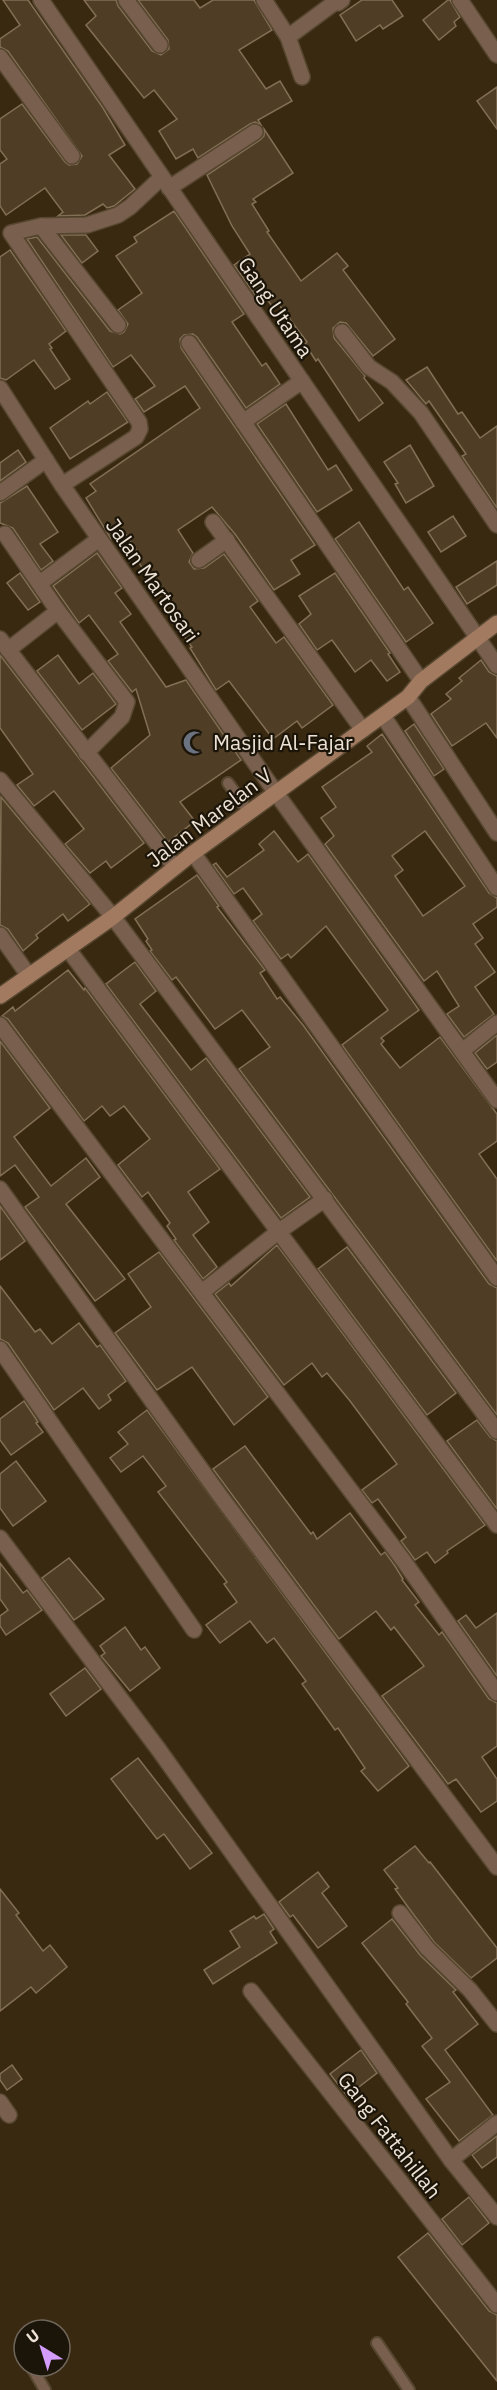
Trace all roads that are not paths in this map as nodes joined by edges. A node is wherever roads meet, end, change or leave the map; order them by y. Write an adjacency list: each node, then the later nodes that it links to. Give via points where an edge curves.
1 (41, 0): 13 (street, Gang Utama)
2 (126, 0): 7 (street)
3 (264, 0): 6 (street)
4 (460, 0): 8 (street)
5 (336, 1): 6 (street)
6 (288, 37): 10 (street)
7 (160, 45)
8 (497, 55)
9 (0, 57): 12 (street)
10 (302, 77)
11 (255, 132): 13 (street)
12 (72, 156)
13 (165, 182): 14 (street, via 118,214 87,225); 19 (street, Gang Utama)
14 (41, 226): 15 (street); 16 (street)
15 (6, 237): 23 (street, via 139,422 136,437)
16 (118, 325)
17 (342, 332): 26 (street, via 369,367 392,382 421,413)
18 (189, 343): 21 (street)
19 (302, 381): 21 (street); 34 (street, Gang Utama)
20 (0, 388): 22 (street, Jalan Martosari)
21 (243, 422): 37 (street)
22 (46, 460): 23 (street, Jalan Martosari); 24 (street)
23 (62, 485): 28 (street, Jalan Martosari)
24 (0, 493)
25 (213, 522): 29 (street)
26 (497, 525)
27 (5, 534): 31 (street)
28 (99, 540): 31 (street); 44 (street, Jalan Martosari)
29 (227, 540): 30 (street); 40 (street)
30 (199, 560)
31 (40, 583): 32 (street)
32 (58, 611): 35 (street); 41 (street, via 127,702 122,717)
33 (497, 623): 34 (street, Jalan Marelan V)
34 (477, 637): 36 (street, Gang Utama); 37 (street, Jalan Marelan V)
35 (4, 644): 41 (street)
36 (497, 666)
37 (421, 681): 38 (street, Jalan Marelan V)
38 (408, 697): 39 (street, Jalan Marelan V); 46 (street)
39 (383, 716): 40 (street, Jalan Marelan V); 49 (street)
40 (363, 730): 44 (street, Jalan Marelan V)
41 (87, 753): 48 (street)
42 (0, 780): 50 (street)
43 (228, 783): 45 (lane)
44 (276, 793): 45 (street, Jalan Marelan V); 57 (street, Jalan Martosari)
45 (249, 812): 47 (street, Jalan Marelan V)
46 (497, 834)
47 (193, 853): 48 (street, Jalan Marelan V); 62 (street)
48 (175, 867): 50 (street, Jalan Marelan V)
49 (497, 888)
50 (113, 917): 52 (street, Jalan Marelan V); 60 (street)
51 (0, 935): 53 (street)
52 (68, 950): 53 (street, Jalan Marelan V); 61 (street)
53 (29, 976): 54 (street, Jalan Marelan V)
54 (0, 996)
55 (497, 1023): 57 (street)
56 (0, 1025): 63 (street)
57 (462, 1051): 58 (street, Jalan Martosari)
58 (497, 1100)
59 (0, 1189): 70 (street, via 221,1497)
60 (325, 1199): 61 (street); 65 (street)
61 (278, 1232): 63 (street); 66 (street)
62 (497, 1278)
63 (202, 1292): 69 (street, via 403,1560)
64 (0, 1349): 68 (street)
65 (497, 1431)
66 (497, 1525)
67 (0, 1538): 77 (street, via 159,1750)
68 (195, 1630)
69 (497, 1693)
70 (497, 1867)
71 (400, 1913): 73 (street)
72 (251, 1991): 79 (street, Gang Fattahillah)
73 (497, 2024)
74 (0, 2102): 75 (street)
75 (9, 2115)
76 (497, 2123): 77 (street)
77 (451, 2160): 78 (street)
78 (497, 2217)
79 (497, 2306)
80 (377, 2343): 81 (lane)
81 (408, 2390)

